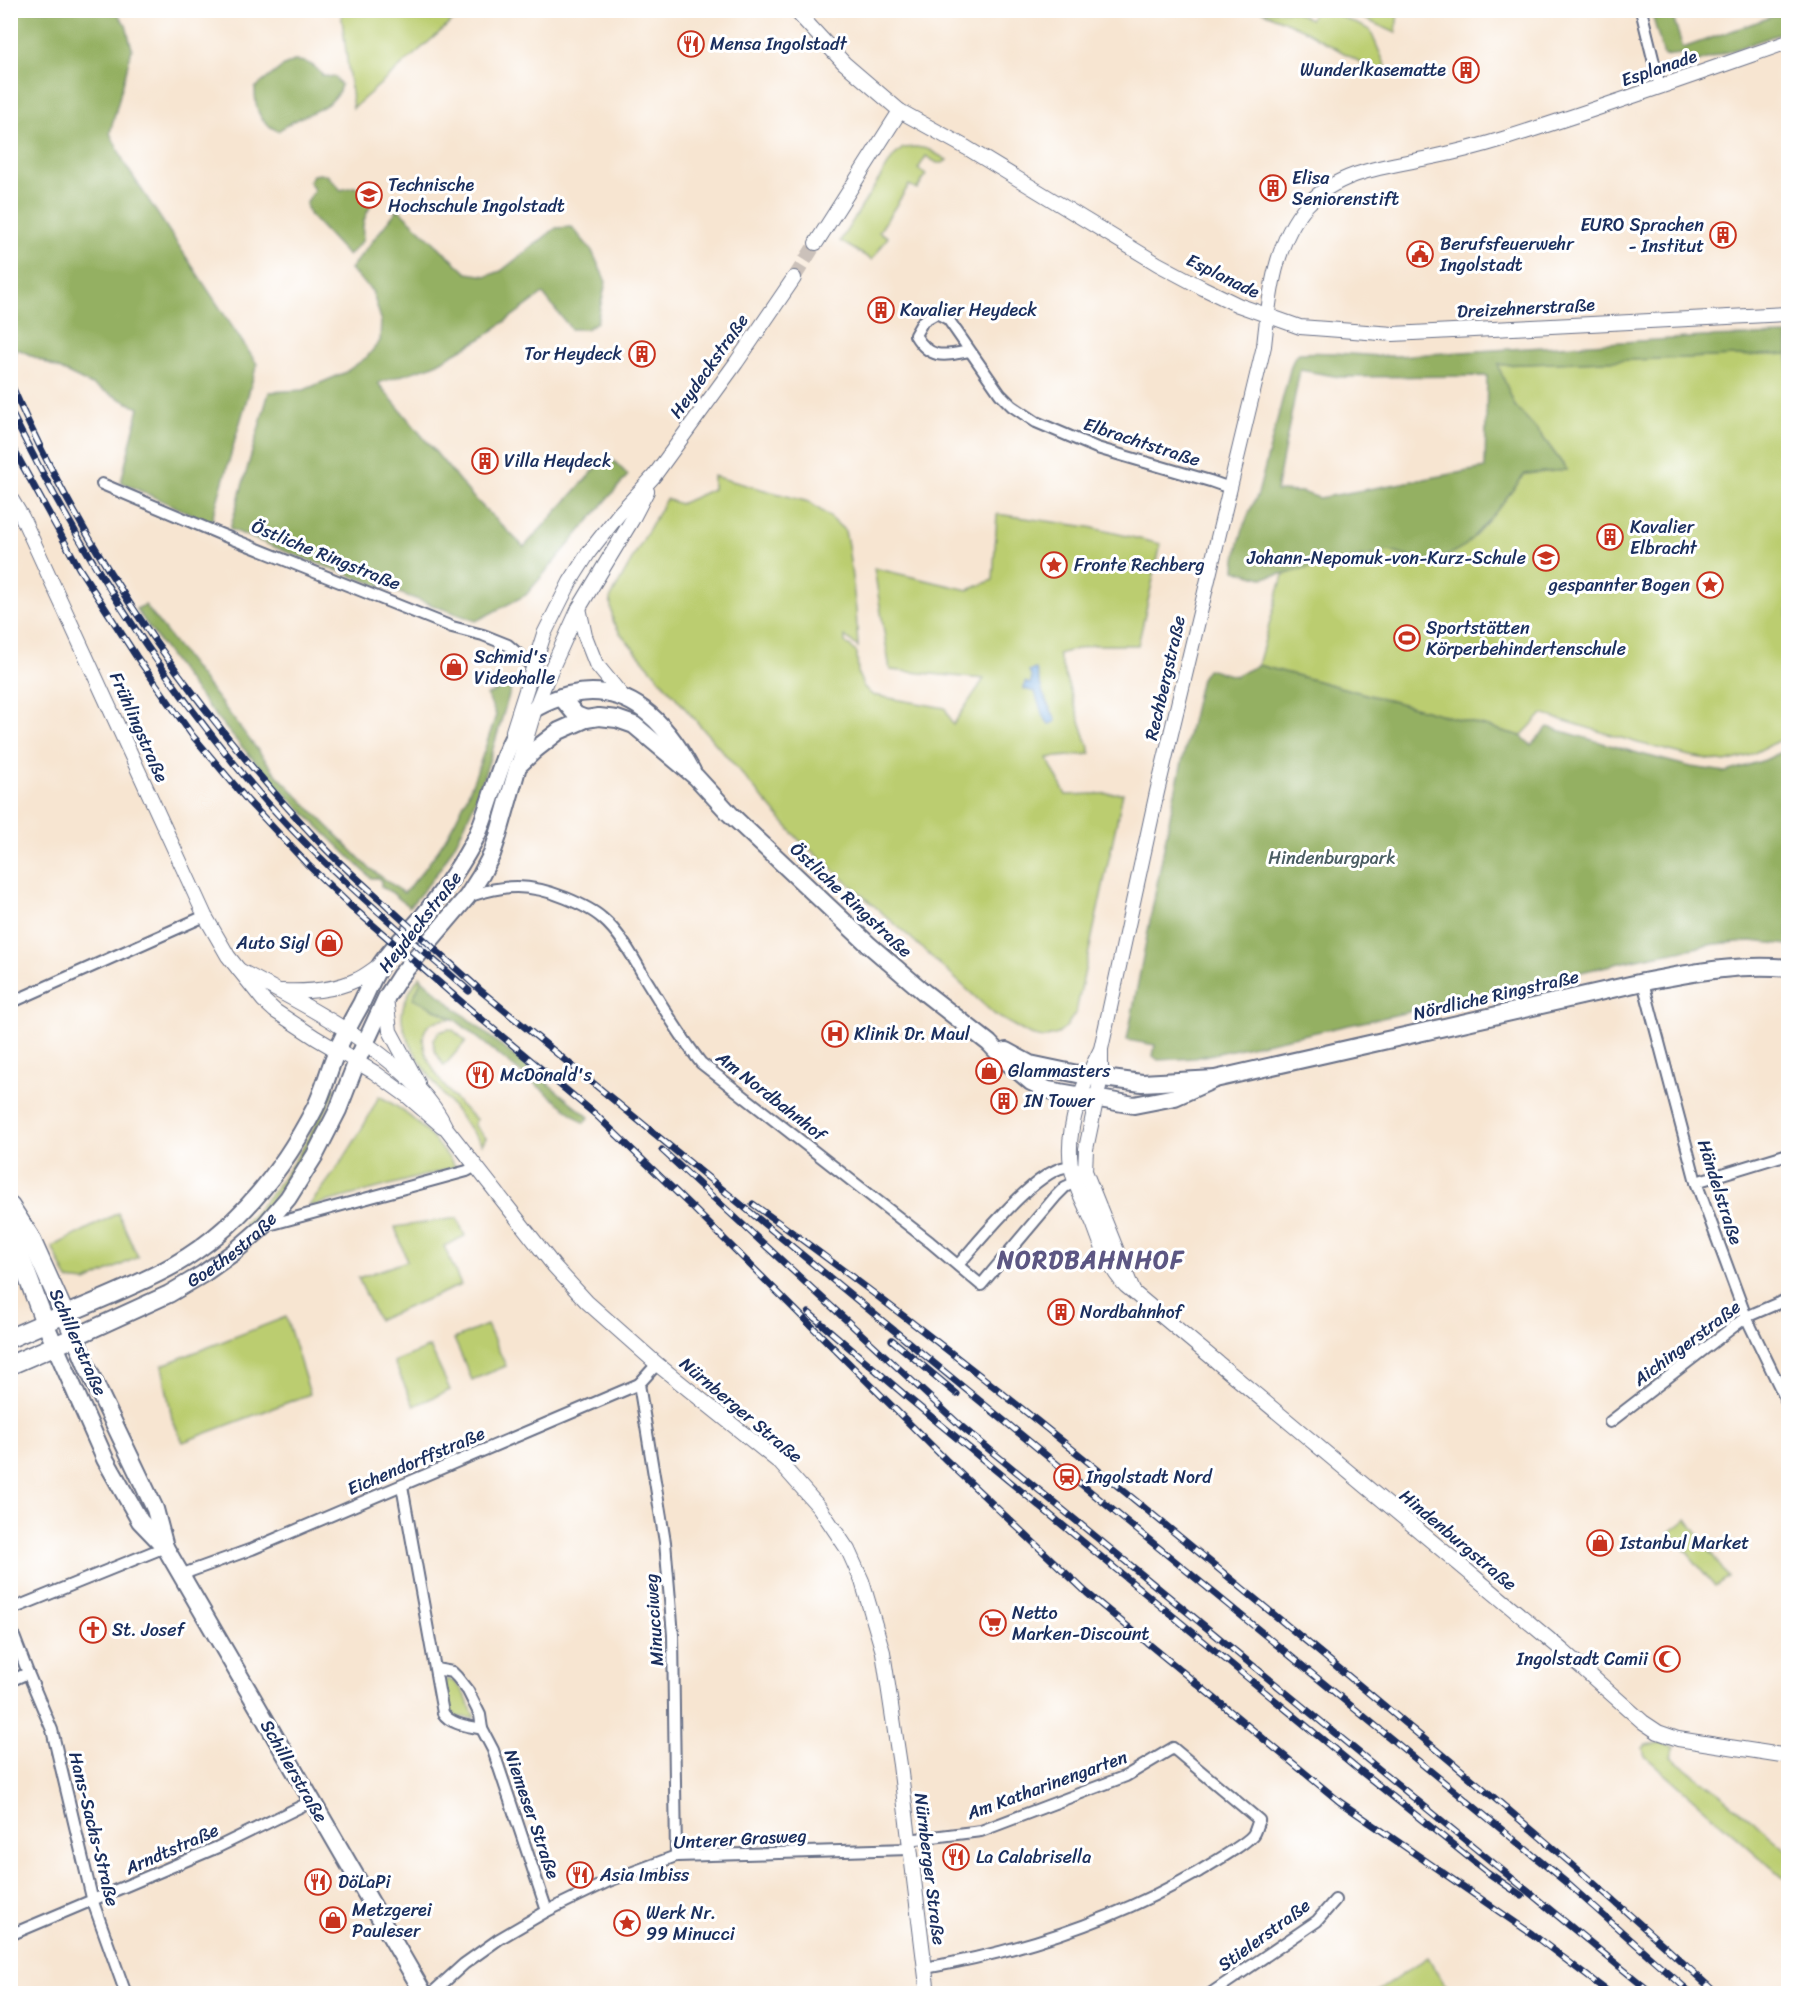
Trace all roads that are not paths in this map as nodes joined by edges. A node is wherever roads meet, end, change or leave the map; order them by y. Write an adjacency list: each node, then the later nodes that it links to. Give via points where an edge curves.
1 (795, 10): 5 (street, Esplanade, via 844,63)
2 (1641, 10): 4 (street)
3 (1788, 42): 4 (street, Esplanade)
4 (1659, 87): 9 (street, Esplanade, via 1494,141 1345,178 1325,189 1308,204 1290,230 1276,269)
5 (900, 111): 6 (street); 9 (street, Esplanade, via 1167,269)
6 (816, 243)
7 (794, 278): 11 (street, Heydeckstraße)
8 (1788, 314): 9 (street, Dreizehnerstraße, via 1393,334 1300,327)
9 (1268, 316): 13 (street, Rechbergstraße)
10 (969, 351): 10 (street, Elbrachtstraße, via 948,319 937,313 923,321 915,335 931,353); 13 (street, Elbrachtstraße, via 1000,394 1036,422 1097,448)
11 (654, 476): 15 (street, Heydeckstraße); 16 (street, Heydeckstraße, via 589,552 570,582)
12 (102, 484): 16 (street, Östliche Ringstraße, via 452,627 508,645)
13 (1230, 488): 39 (street, Rechbergstraße)
14 (10, 497): 26 (street, Frühlingstraße)
15 (579, 608): 17 (street, Heydeckstraße); 19 (street, via 596,664)
16 (532, 666): 17 (street); 22 (street, Heydeckstraße)
17 (546, 681): 18 (street); 20 (street)
18 (561, 697): 19 (main road, Östliche Ringstraße, via 589,692); 20 (main road, Heydeckstraße); 21 (main road, via 576,715)
19 (624, 698): 24 (main road, Östliche Ringstraße, via 645,710 677,742)
20 (535, 709): 22 (main road, Heydeckstraße); 23 (street)
21 (586, 719): 23 (main road, via 559,731); 24 (main road, Östliche Ringstraße, via 617,719 634,725)
22 (510, 742): 27 (main road, Heydeckstraße, via 476,837 452,878)
23 (518, 766): 25 (main road, Heydeckstraße, via 492,854)
24 (696, 777): 36 (main road, Östliche Ringstraße, via 868,944)
25 (467, 897): 32 (main road, Heydeckstraße); 53 (street, Am Nordbahnhof, via 510,886 544,889 580,903 602,918 616,933 701,1063)
26 (205, 916): 29 (street, Frühlingstraße); 33 (street)
27 (381, 964): 31 (street, via 356,981 327,989 303,993); 34 (main road, Heydeckstraße)
28 (1788, 968): 30 (main road, Nördliche Ringstraße, via 1711,969)
29 (239, 970): 31 (street, Frühlingstraße); 37 (street, Frühlingstraße, via 275,1011)
30 (1643, 982): 40 (main road, Nördliche Ringstraße); 49 (street, Händelstraße)
31 (278, 991): 34 (street, Frühlingstraße)
32 (386, 998): 35 (main road, Heydeckstraße); 41 (street, via 390,1031)
33 (10, 1003)
34 (346, 1031): 35 (street, Frühlingstraße); 37 (main road, Goethestraße)
35 (365, 1043): 38 (main road, Goethestraße); 41 (street, Nürnberger Straße)
36 (989, 1043): 39 (main road, Östliche Ringstraße, via 1030,1064); 42 (main road, Östliche Ringstraße, via 1031,1082)
37 (337, 1050): 38 (street, Frühlingstraße); 55 (main road, Goethestraße, via 316,1106 288,1156 236,1219 175,1264)
38 (357, 1061): 44 (street, Nürnberger Straße); 51 (main road, Goethestraße, via 315,1155 288,1198)
39 (1094, 1076): 40 (main road, Nördliche Ringstraße, via 1142,1083); 42 (street, Hindenburgstraße); 43 (street, Hindenburgstraße)
40 (1215, 1079): 43 (main road, Nördliche Ringstraße, via 1155,1102 1134,1105)
41 (423, 1092): 44 (street, Nürnberger Straße)
42 (1079, 1096): 43 (main road, Östliche Ringstraße); 46 (street, Hindenburgstraße, via 1071,1137)
43 (1098, 1100): 48 (street, Hindenburgstraße)
44 (446, 1128): 47 (street, Nürnberger Straße)
45 (1788, 1154): 49 (street)
46 (1071, 1165): 48 (street, Hindenburgstraße); 53 (street, via 1040,1178)
47 (476, 1166): 51 (street); 61 (street, Nürnberger Straße, via 554,1266 587,1302)
48 (1080, 1177): 53 (street, Am Nordbahnhof, via 1056,1196 981,1285); 75 (street, Hindenburgstraße, via 1133,1291 1148,1306 1562,1650 1642,1722 1678,1739)
49 (1696, 1182): 56 (street, Händelstraße)
50 (10, 1206): 55 (main road, Schillerstraße, via 30,1237)
51 (264, 1226): 58 (main road, Goethestraße, via 234,1252 170,1294)
52 (10, 1230): 57 (main road, Schillerstraße)
53 (958, 1265)
54 (1788, 1299): 56 (street, Aichingerstraße)
55 (66, 1314): 57 (main road, Goethestraße); 58 (main road, Schillerstraße)
56 (1746, 1317): 64 (street, Händelstraße); 65 (street, Aichingerstraße)
57 (45, 1323): 59 (main road, Goethestraße); 60 (main road, Schillerstraße)
58 (75, 1337): 60 (main road, Goethestraße); 67 (main road, Schillerstraße, via 155,1509)
59 (10, 1338)
60 (55, 1345): 62 (main road, Goethestraße); 67 (main road, Schillerstraße, via 105,1459 140,1521)
61 (657, 1364): 63 (street, Eichendorffstraße); 77 (street, Nürnberger Straße, via 791,1474 848,1550 862,1581 883,1652)
62 (10, 1365)
63 (639, 1384): 66 (street, Eichendorffstraße); 78 (street, Minucciweg, via 674,1635)
64 (1788, 1404)
65 (1610, 1422)
66 (402, 1486): 68 (street, Eichendorffstraße); 71 (street)
67 (165, 1547): 68 (main road, Schillerstraße); 69 (street)
68 (180, 1575): 76 (main road, Schillerstraße)
69 (10, 1611)
70 (10, 1626): 72 (street)
71 (436, 1670): 74 (street, Niemeser Straße, via 452,1672 468,1691 480,1715); 74 (street, via 445,1717)
72 (28, 1674): 73 (street); 80 (street, Hans-Sachs-Straße, via 52,1730)
73 (10, 1681)
74 (482, 1730): 81 (street, Niemeser Straße, via 493,1750)
75 (1788, 1756)
76 (312, 1801): 80 (street, Arndtstraße); 85 (main road, Schillerstraße)
77 (908, 1844): 78 (street, Unterer Grasweg); 83 (street, Nürnberger Straße); 83 (street, Am Katharinengarten, via 981,1831 1126,1776 1173,1748 1259,1820 1254,1835 1210,1865 1109,1917 1014,1949)
78 (676, 1856): 81 (street, Unterer Grasweg, via 609,1881)
79 (1335, 1900): 88 (street, Stielerstraße, via 1317,1921)
80 (93, 1902): 82 (street, Arndtstraße); 84 (street, Hans-Sachs-Straße)
81 (548, 1911): 86 (street, Unterer Grasweg, via 490,1945)
82 (10, 1935)
83 (925, 1968): 87 (street, Nürnberger Straße)
84 (126, 1994)
85 (424, 1994)
86 (431, 1994)
87 (928, 1994)
88 (1209, 1994)

